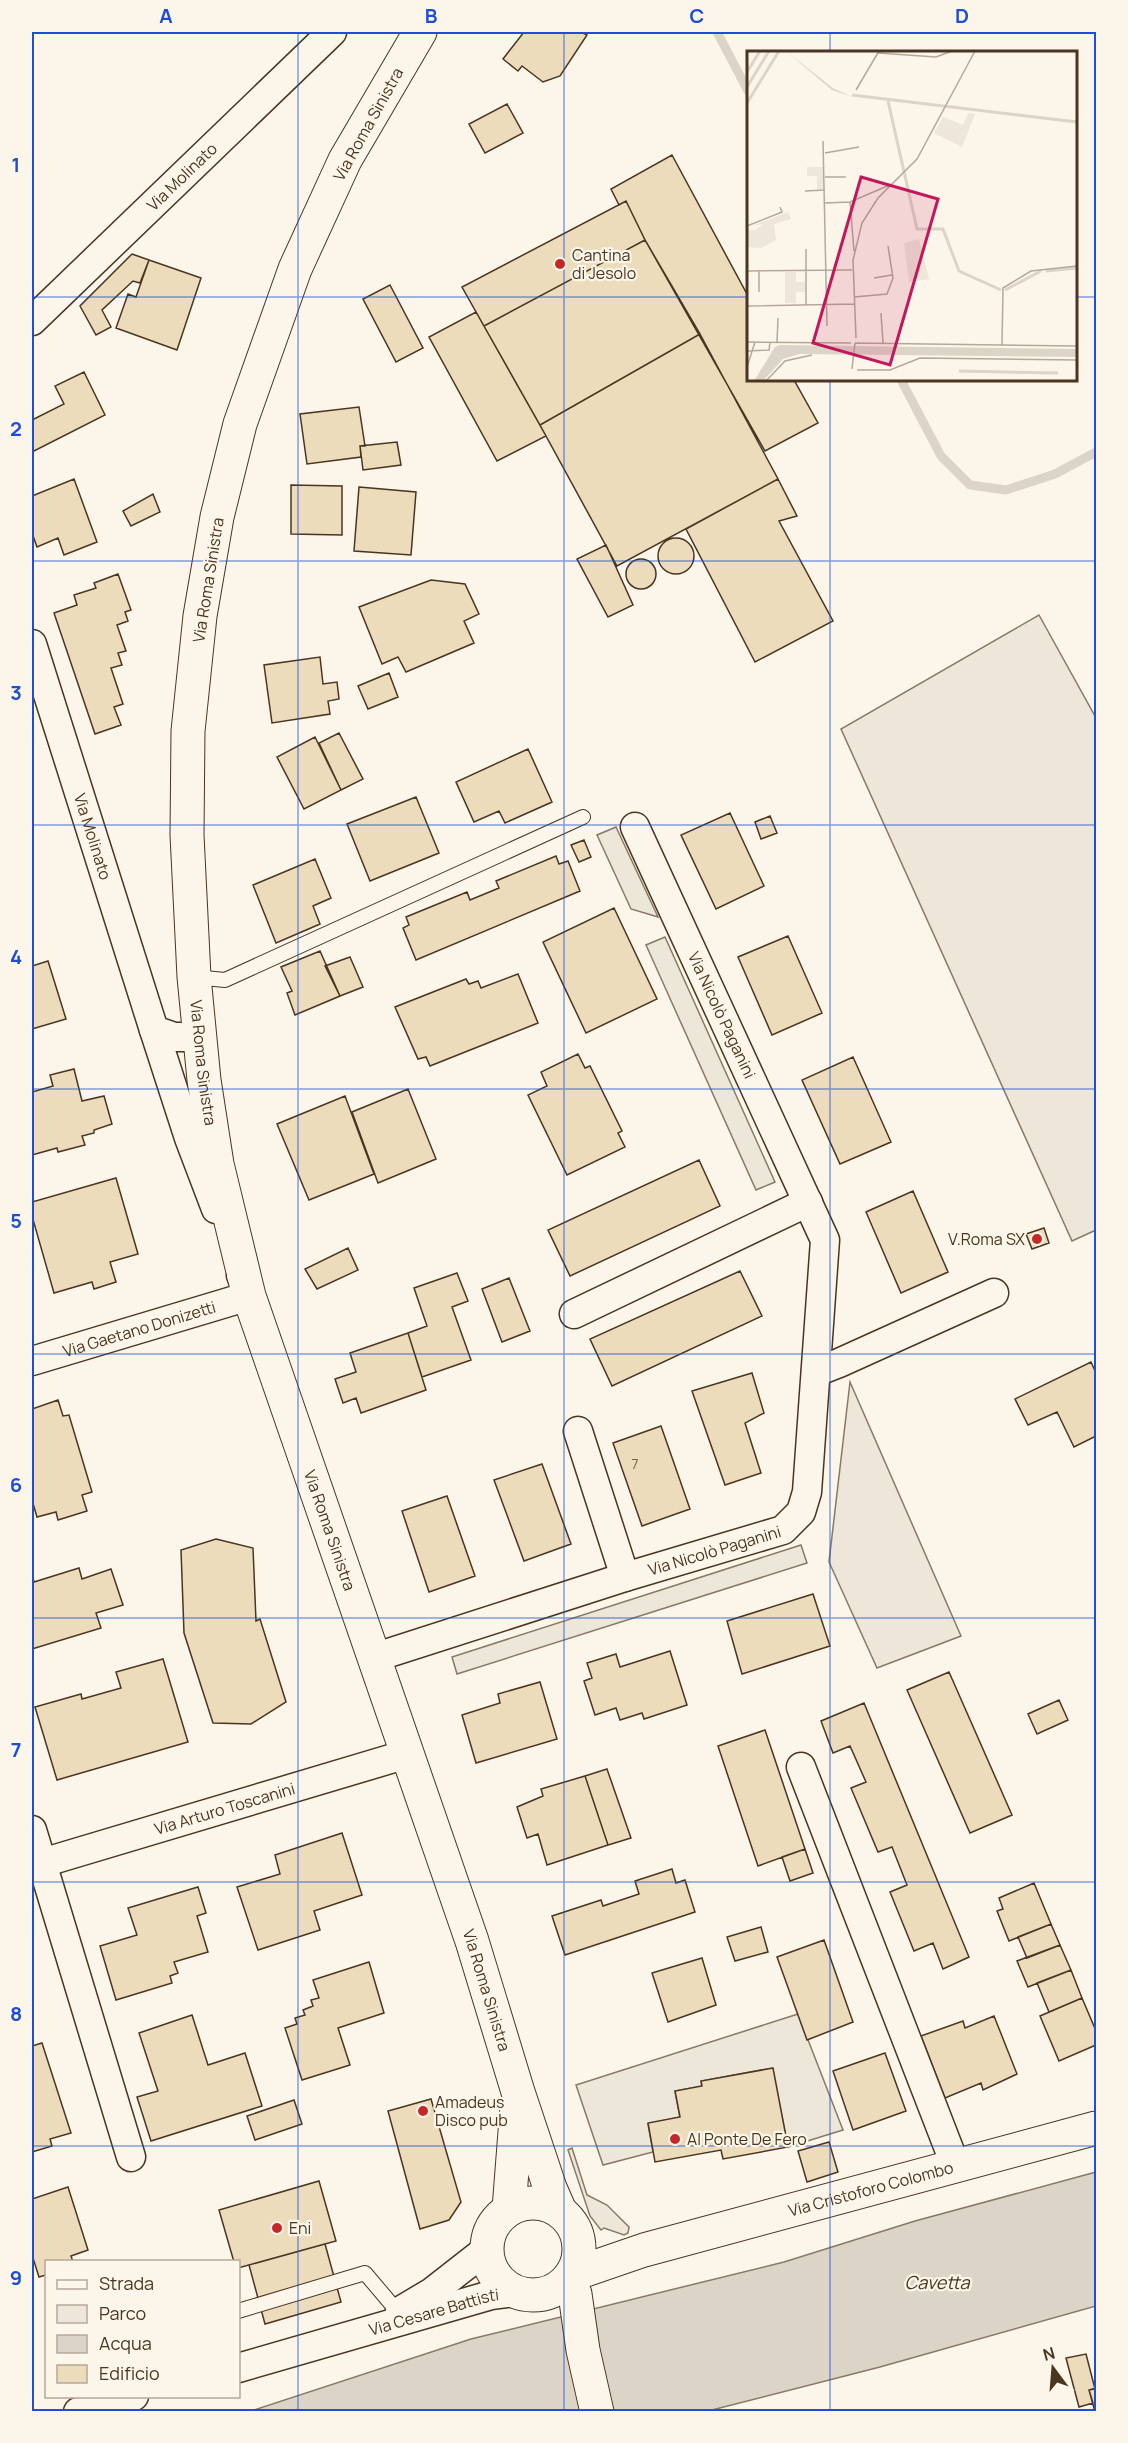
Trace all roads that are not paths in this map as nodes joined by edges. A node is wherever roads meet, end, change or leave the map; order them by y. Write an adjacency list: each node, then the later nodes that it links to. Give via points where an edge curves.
1 (332, 32): 3 (street, Via Molinato)
2 (420, 32): 7 (street, Via Roma Sinistra, via 345,160 295,269 240,424 223,493 200,616 188,731 187,836)
3 (32, 321)
4 (32, 644): 8 (street, Via Molinato)
5 (583, 817): 7 (lane, via 225,980)
6 (635, 828): 10 (street, Via Nicolò Paganini)
7 (194, 977): 9 (street, Via Roma Sinistra)
8 (154, 1029): 9 (street, via 174,1037); 12 (street, Via Molinato, via 189,1138)
9 (199, 1037): 12 (street, Via Roma Sinistra, via 218,1164)
10 (808, 1202): 13 (street); 15 (street, Via Nicolò Paganini, via 825,1240)
11 (994, 1293): 15 (street)
12 (249, 1296): 14 (street, Via Gaetano Donizetti); 18 (street, Via Roma Sinistra)
13 (574, 1314)
14 (32, 1361)
15 (816, 1371): 17 (street, Via Nicolò Paganini, via 807,1492 801,1512 783,1530)
16 (578, 1431): 17 (street)
17 (625, 1577): 18 (street, Via Nicolò Paganini)
18 (373, 1658): 19 (street, Via Roma Sinistra)
19 (407, 1754): 22 (street, Via Arturo Toscanini); 23 (street, Via Roma Sinistra, via 472,1941)
20 (801, 1767): 26 (street)
21 (32, 1830): 22 (street)
22 (37, 1865): 25 (street)
23 (518, 2092): 27 (street, Via Roma Sinistra); 28 (street, Via Roma Sinistra, via 550,2188)
24 (1096, 2128): 26 (street, Via Cristoforo Colombo)
25 (131, 2157)
26 (956, 2168): 30 (street, Via Cristoforo Colombo)
27 (509, 2209): 28 (street, via 537,2202); 29 (street, via 494,2223)
28 (568, 2222): 30 (street, Via Cristoforo Colombo, via 606,2246); 31 (street, via 579,2257)
29 (487, 2249): 31 (street, via 494,2274 505,2286); 33 (street, Via Cesare Battisti, via 432,2292)
30 (644, 2250): 31 (street, Via Cristoforo Colombo)
31 (552, 2291): 34 (street, Via Cesare Battisti, via 490,2295); 38 (street, via 583,2350)
32 (240, 2310): 33 (lane, via 365,2273)
33 (398, 2312): 34 (street, Via Cesare Battisti)
34 (353, 2336): 35 (street, Via Cesare Battisti)
35 (240, 2367)
36 (130, 2398): 37 (street)
37 (78, 2412)
38 (597, 2412)

